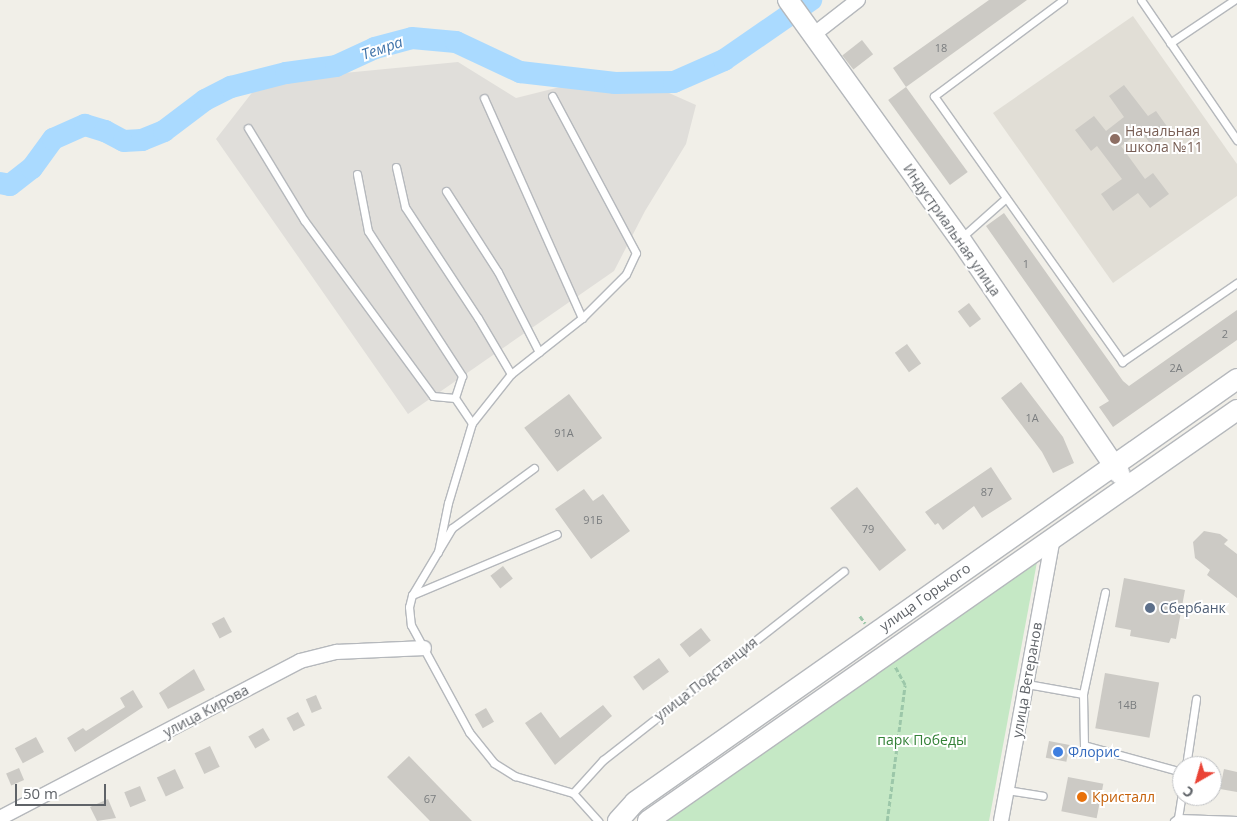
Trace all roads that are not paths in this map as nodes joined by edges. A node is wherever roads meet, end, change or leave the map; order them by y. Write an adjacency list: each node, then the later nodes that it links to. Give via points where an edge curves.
1 (788, 0): 6 (main road, Индустриальная улица)
2 (858, 0): 6 (street)
3 (1063, 0): 15 (lane, via 934,96)
4 (1141, 0): 7 (lane)
5 (1234, 0): 7 (lane)
6 (812, 35): 16 (main road, Индустриальная улица)
7 (1170, 43): 11 (lane)
8 (552, 96): 18 (lane, via 636,253 626,274)
9 (484, 98): 18 (lane)
10 (248, 128): 22 (lane, via 304,220 433,396)
11 (1237, 140)
12 (396, 167): 20 (lane, via 405,207)
13 (357, 174): 22 (lane, via 368,231 462,376)
14 (446, 191): 19 (lane, via 498,272)
15 (1006, 198): 16 (lane); 17 (lane, via 1122,362)
16 (960, 239): 25 (main road, Индустриальная улица)
17 (1237, 283)
18 (582, 318): 19 (lane)
19 (539, 352): 20 (lane)
20 (511, 374): 24 (lane)
21 (1237, 380): 25 (main road, улица Горького)
22 (455, 398): 24 (lane)
23 (1237, 410): 27 (main road, улица Горького)
24 (472, 423): 30 (lane, via 448,503)
25 (1114, 464): 27 (main road, Индустриальная улица); 48 (main road, улица Горького, via 634,802)
26 (534, 468): 30 (lane, via 452,528)
27 (1128, 486): 29 (main road, улица Горького)
28 (557, 534): 33 (lane)
29 (1053, 539): 35 (street, улица Ветеранов); 49 (main road, улица Горького)
30 (438, 552): 33 (lane)
31 (844, 571): 41 (lane, улица Подстанция, via 603,760)
32 (1105, 592): 36 (lane)
33 (412, 595): 34 (lane, via 408,607 411,625)
34 (424, 648): 41 (lane, via 469,732 494,763 515,776); 44 (street, улица Кирова, via 337,652 300,661)
35 (1026, 684): 36 (lane); 40 (street, улица Ветеранов)
36 (1083, 694): 39 (lane, via 1084,745)
37 (1196, 698): 38 (lane)
38 (1187, 756)
39 (1172, 769)
40 (1007, 790): 42 (lane); 50 (street, улица Ветеранов)
41 (573, 792): 47 (lane)
42 (1043, 796)
43 (1179, 806): 45 (lane)
44 (0, 818)
45 (1176, 819): 46 (lane)
46 (1237, 820)
47 (598, 821)
48 (618, 821)
49 (648, 821)
50 (1001, 821)

